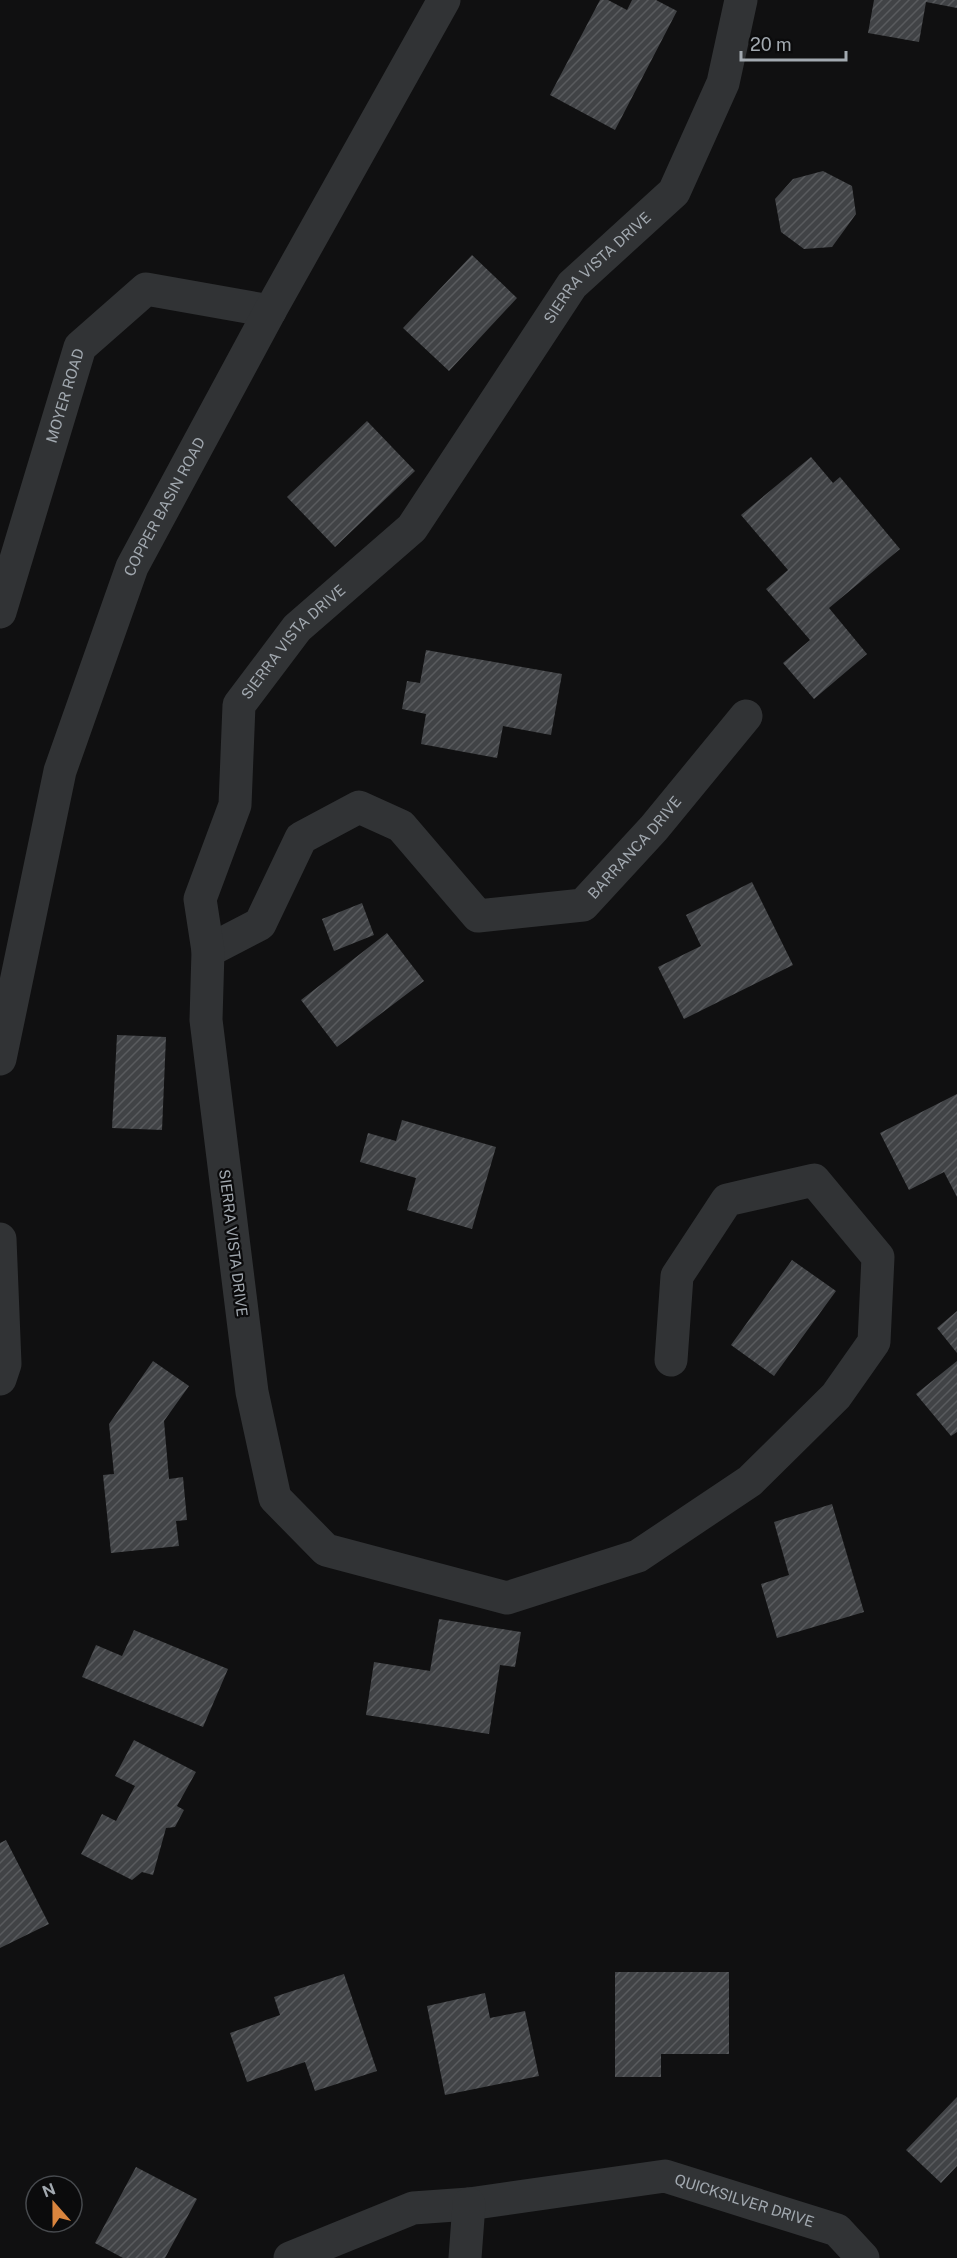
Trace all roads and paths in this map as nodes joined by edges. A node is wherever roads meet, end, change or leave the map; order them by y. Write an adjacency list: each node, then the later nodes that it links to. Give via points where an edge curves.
1 (444, 0): 3 (street, COPPER BASIN ROAD)
2 (741, 0): 6 (street, SIERRA VISTA DRIVE, via 723,83 675,192 572,285 412,528 297,628 239,705 235,805 200,899)
3 (270, 311): 4 (street, MOYER ROAD, via 146,289 80,347); 7 (street, COPPER BASIN ROAD, via 132,567 60,771)
4 (0, 612)
5 (746, 716): 6 (street, BARRANCA DRIVE, via 654,828 583,905 478,916 401,826 359,807 301,838 260,924)
6 (208, 951): 9 (street, SIERRA VISTA DRIVE, via 206,1020 252,1392 275,1498 326,1550 507,1598 638,1556 750,1481 836,1396 874,1342 878,1257 814,1180 727,1200 677,1276)
7 (0, 1059)
8 (0, 1239): 10 (street, via 4,1364)
9 (671, 1360)
10 (0, 1379)
11 (469, 2204): 12 (street, QUICKSILVER DRIVE, via 413,2208); 13 (street); 14 (street, QUICKSILVER DRIVE, via 665,2176 837,2230)
12 (290, 2258)
13 (465, 2258)
14 (863, 2258)

